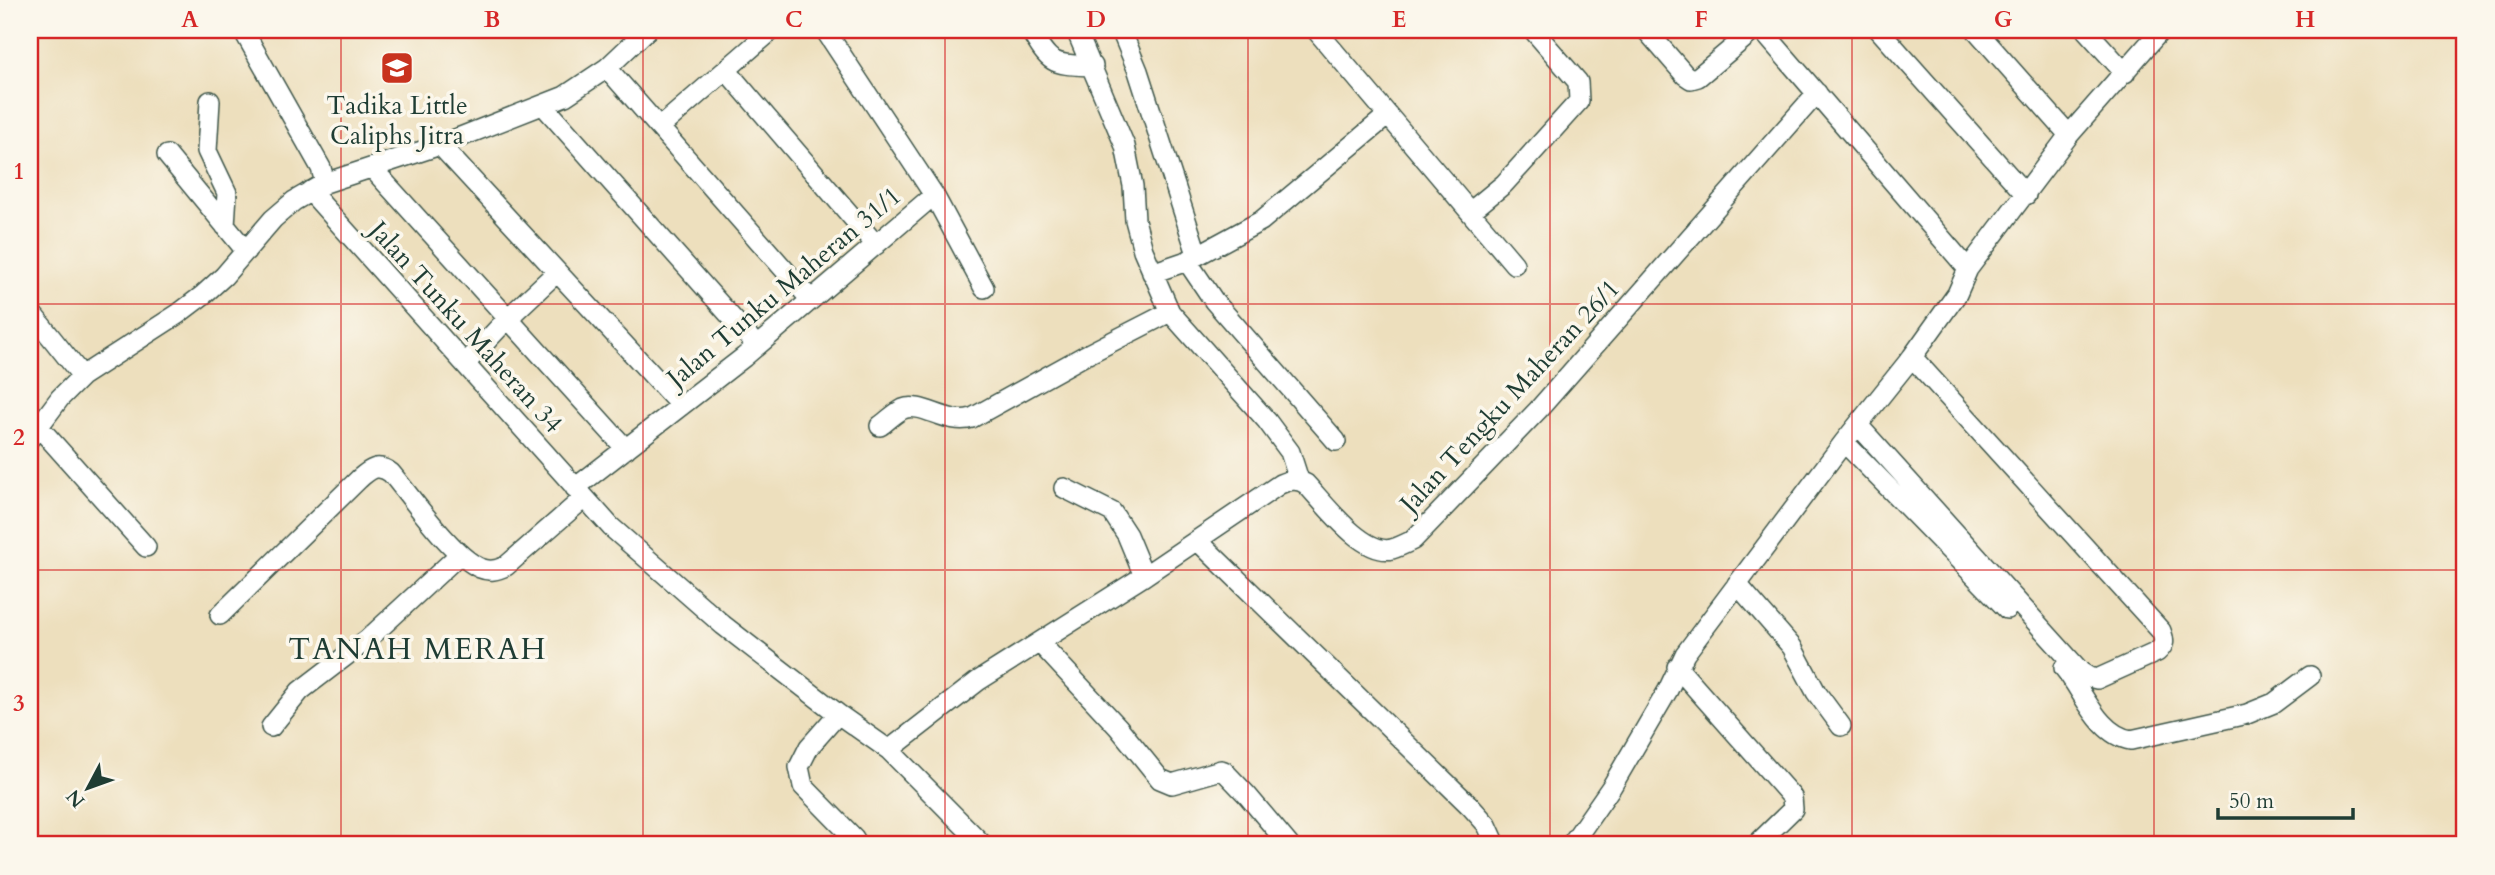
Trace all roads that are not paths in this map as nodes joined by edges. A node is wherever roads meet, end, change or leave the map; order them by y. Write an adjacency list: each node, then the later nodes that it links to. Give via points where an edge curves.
1 (243, 30): 30 (street, Jalan Tunku Maheran 34, via 321,168)
2 (647, 30): 18 (street)
3 (772, 30): 19 (street)
4 (825, 30): 31 (street, Jalan Tunku Maheran 31/1)
5 (1030, 30): 17 (street, via 1053,62)
6 (1076, 30): 17 (street)
7 (1121, 30): 37 (street, via 1138,71)
8 (1316, 30): 24 (street)
9 (1533, 30): 33 (street, via 1578,82 1579,101 1504,184)
10 (1646, 30): 11 (street, via 1691,79)
11 (1754, 30)
12 (1762, 30): 21 (street)
13 (1879, 30): 32 (street)
14 (1976, 30): 26 (street)
15 (2086, 30): 20 (street)
16 (2161, 30): 20 (street)
17 (1093, 66): 41 (street, via 1125,146 1135,220)
18 (607, 68): 23 (street); 25 (street)
19 (726, 70): 25 (street); 35 (street)
20 (2125, 73): 26 (street)
21 (1816, 93): 39 (street); 58 (street, Jalan Tengku Maheran 26/1, via 1538,410 1413,540 1391,550 1370,547)
22 (210, 102): 34 (street, via 207,151 227,193)
23 (544, 106): 27 (street); 47 (street)
24 (1388, 115): 33 (street); 37 (street, via 1261,221)
25 (660, 127): 43 (street)
26 (2069, 135): 32 (street)
27 (440, 145): 29 (street); 40 (street)
28 (167, 155): 34 (street)
29 (373, 169): 30 (street); 46 (street)
30 (318, 187): 36 (street, via 273,219); 49 (street, Jalan Tunku Maheran 34)
31 (934, 195): 35 (street, Jalan Tunku Maheran 31/1); 42 (street)
32 (2026, 195): 39 (street)
33 (1470, 212): 38 (street)
34 (225, 226): 36 (street)
35 (876, 245): 43 (street, Jalan Tunku Maheran 31/1)
36 (246, 251): 50 (street, via 187,307)
37 (1192, 257): 41 (street); 55 (street, via 1214,301)
38 (1514, 264)
39 (1968, 269): 48 (street, via 1957,294)
40 (557, 272): 46 (street); 51 (street)
41 (1152, 274): 45 (street)
42 (984, 288)
43 (811, 300): 47 (street, Jalan Tunku Maheran 31/1)
44 (30, 311): 50 (street)
45 (1170, 312): 53 (street, via 972,418 952,420 911,407); 58 (street, via 1267,421 1290,452)
46 (508, 318): 49 (street); 57 (street)
47 (757, 346): 51 (street, Jalan Tunku Maheran 31/1)
48 (1912, 357): 52 (street); 52 (street, via 2161,631 2163,647 2102,677 2081,672)
49 (465, 364): 60 (street, Jalan Tunku Maheran 34)
50 (82, 376): 54 (street)
51 (681, 407): 57 (street, Jalan Tunku Maheran 31/1)
52 (1858, 425): 56 (street)
53 (880, 426)
54 (34, 432): 62 (street)
55 (1336, 441)
56 (1844, 442): 65 (street); 69 (street, via 2057,660 2104,725 2120,738 2131,740 2247,714 2274,703)
57 (626, 449): 60 (street, Jalan Tunku Maheran 31/1)
58 (1299, 480): 61 (street, via 1280,484)
59 (1064, 488): 64 (street, via 1112,512)
60 (580, 493): 63 (street, Jalan Tunku Maheran 31/1, via 506,566 488,570); 70 (street, Jalan Tunku Maheran 34, via 611,527 723,625)
61 (1197, 540): 64 (street); 77 (street, via 1469,806 1487,825)
62 (146, 547)
63 (460, 554): 66 (street, via 391,473 375,467); 72 (street, via 368,639 300,691)
64 (1144, 576): 67 (street)
65 (1737, 584): 68 (street); 71 (street, via 1792,647 1816,692)
66 (220, 615)
67 (1040, 643): 73 (street, via 978,681); 76 (street, via 1160,779 1172,784 1224,771)
68 (1677, 667): 78 (street, via 1612,786); 79 (street, via 1792,797 1793,809)
69 (2309, 676)
70 (838, 715): 73 (street, Jalan Tunku Maheran 34); 74 (street, via 809,747 799,766 803,786)
71 (1842, 726)
72 (271, 727)
73 (889, 750): 75 (street, Jalan Tunku Maheran 34)
74 (858, 845)
75 (984, 845)
76 (1289, 845)
77 (1496, 845)
78 (1571, 845)
79 (1756, 845)

